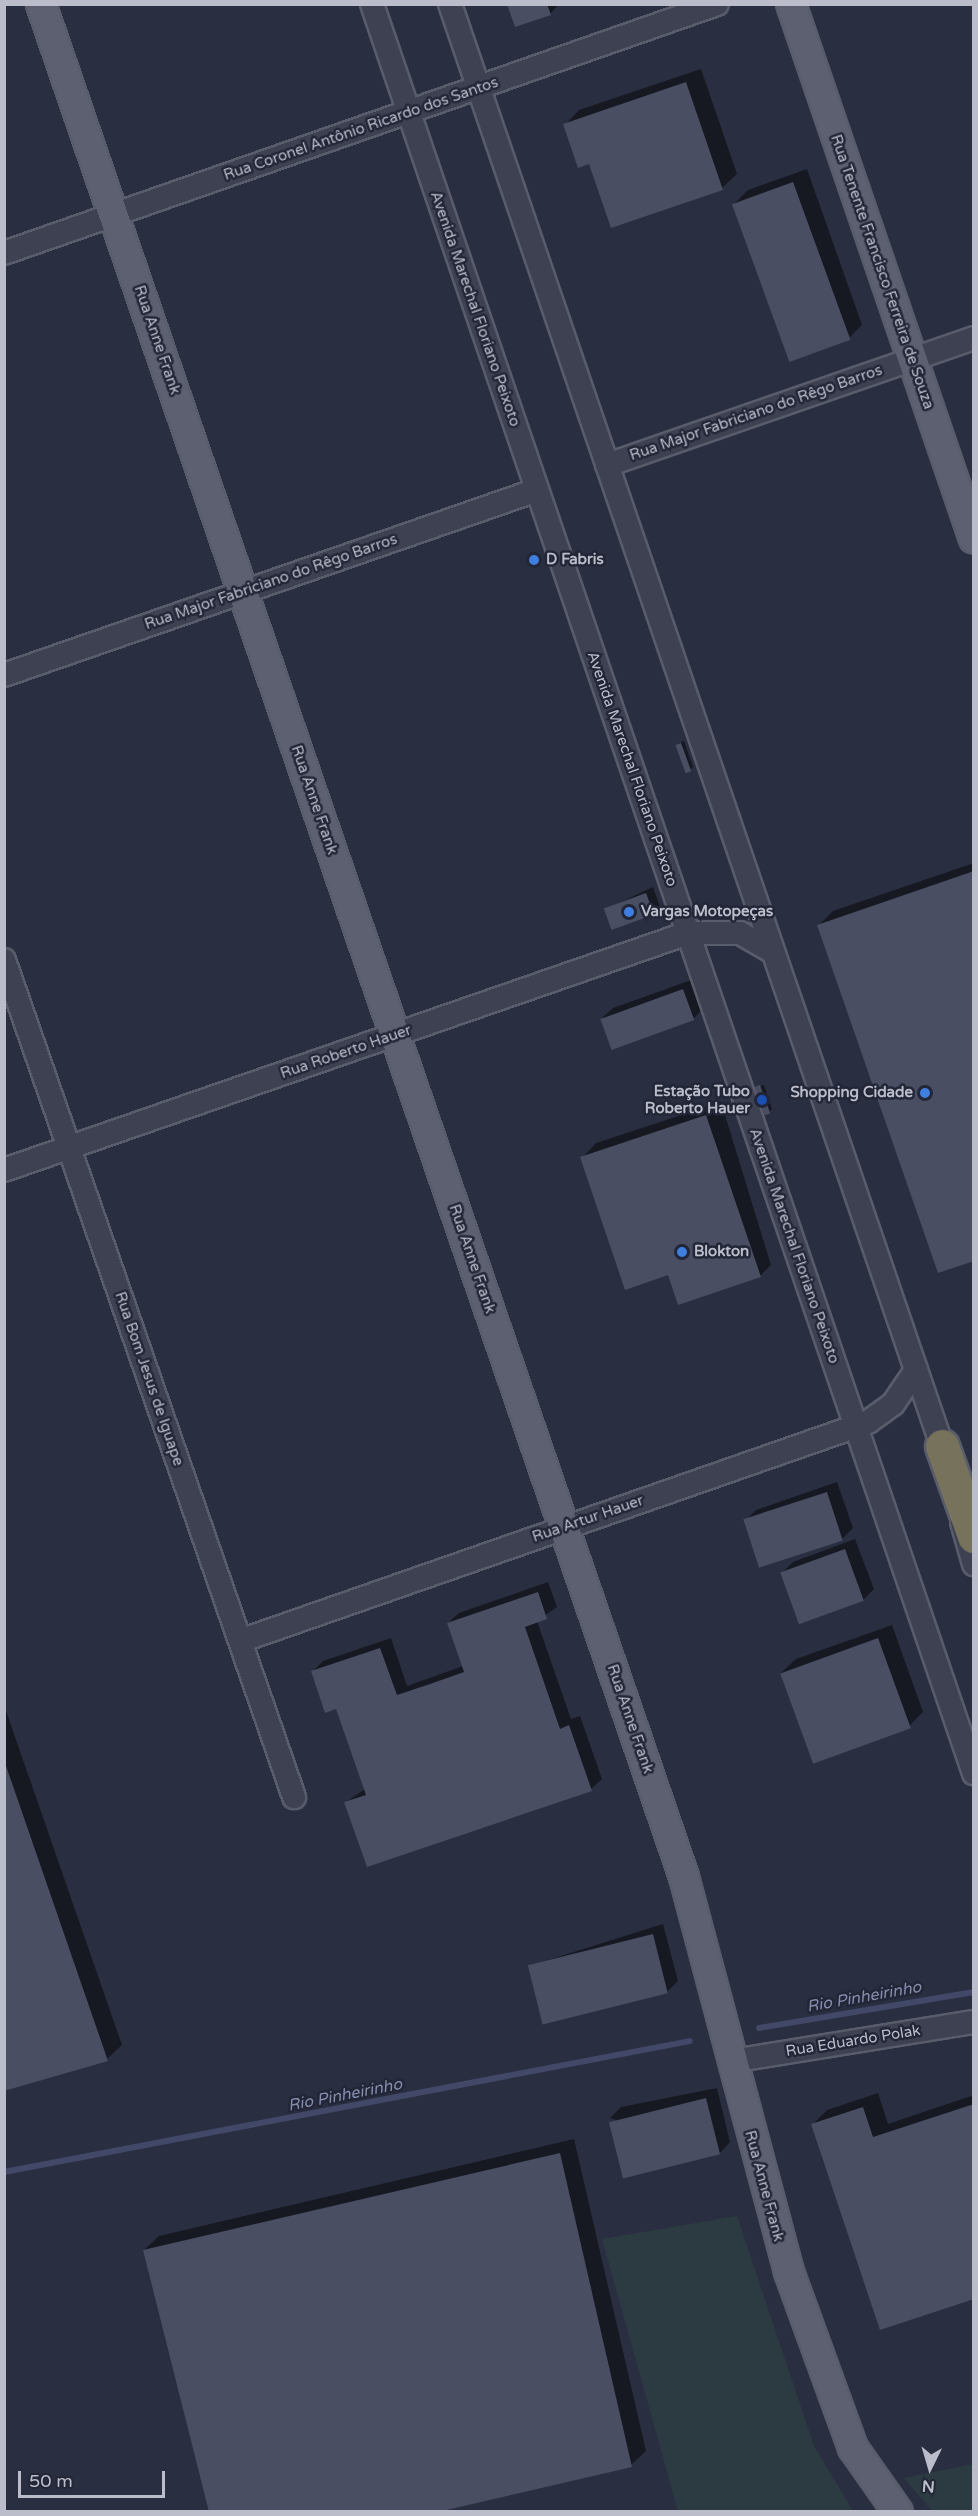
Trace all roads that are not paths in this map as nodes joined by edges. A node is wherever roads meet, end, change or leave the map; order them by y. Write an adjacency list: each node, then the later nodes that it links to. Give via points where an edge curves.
1 (41, 4): 8 (main road, Rua Anne Frank)
2 (372, 4): 7 (street, Avenida Marechal Floriano Peixoto)
3 (450, 4): 6 (street)
4 (717, 4): 6 (street, Rua Coronel Antônio Ricardo dos Santos)
5 (790, 4): 11 (main road, Rua Tenente Francisco Ferreira de Souza)
6 (478, 88): 7 (street, Rua Coronel Antônio Ricardo dos Santos); 12 (street)
7 (408, 112): 8 (street, Rua Coronel Antônio Ricardo dos Santos); 13 (street, Avenida Marechal Floriano Peixoto)
8 (114, 215): 9 (street, Rua Coronel Antônio Ricardo dos Santos); 15 (main road, Rua Anne Frank)
9 (4, 253)
10 (974, 338): 11 (street, Rua Major Fabriciano do Rêgo Barros)
11 (912, 359): 12 (street, Rua Major Fabriciano do Rêgo Barros); 14 (main road, Rua Tenente Francisco Ferreira de Souza)
12 (607, 465): 18 (street)
13 (537, 490): 15 (street, Rua Major Fabriciano do Rêgo Barros); 17 (street, Avenida Marechal Floriano Peixoto)
14 (974, 539)
15 (243, 592): 16 (street, Rua Major Fabriciano do Rêgo Barros); 20 (main road, Rua Anne Frank)
16 (4, 675)
17 (688, 933): 18 (street, Rua Roberto Hauer, via 740,933); 20 (street, Rua Roberto Hauer); 24 (street, Avenida Marechal Floriano Peixoto)
18 (773, 952): 23 (street)
19 (4, 960): 21 (street, Rua Bom Jesus de Iguape)
20 (395, 1035): 21 (street, Rua Roberto Hauer); 26 (main road, Rua Anne Frank)
21 (69, 1148): 22 (street, Rua Roberto Hauer); 29 (street, Rua Bom Jesus de Iguape)
22 (4, 1170)
23 (916, 1370): 24 (street, Rua Artur Hauer, via 882,1415); 25 (street)
24 (855, 1426): 26 (street, Rua Artur Hauer); 30 (street, Avenida Marechal Floriano Peixoto)
25 (942, 1446): 27 (highway); 28 (street)
26 (564, 1528): 29 (street, Rua Artur Hauer); 33 (main road, Rua Anne Frank, via 684,1877)
27 (974, 1536)
28 (974, 1564)
29 (240, 1641): 31 (street, Rua Bom Jesus de Iguape)
30 (974, 1773)
31 (294, 1797)
32 (974, 2022): 33 (street, Rua Eduardo Polak)
33 (732, 2061): 34 (main road, Rua Anne Frank, via 776,2232 839,2415 870,2476)
34 (898, 2511)

